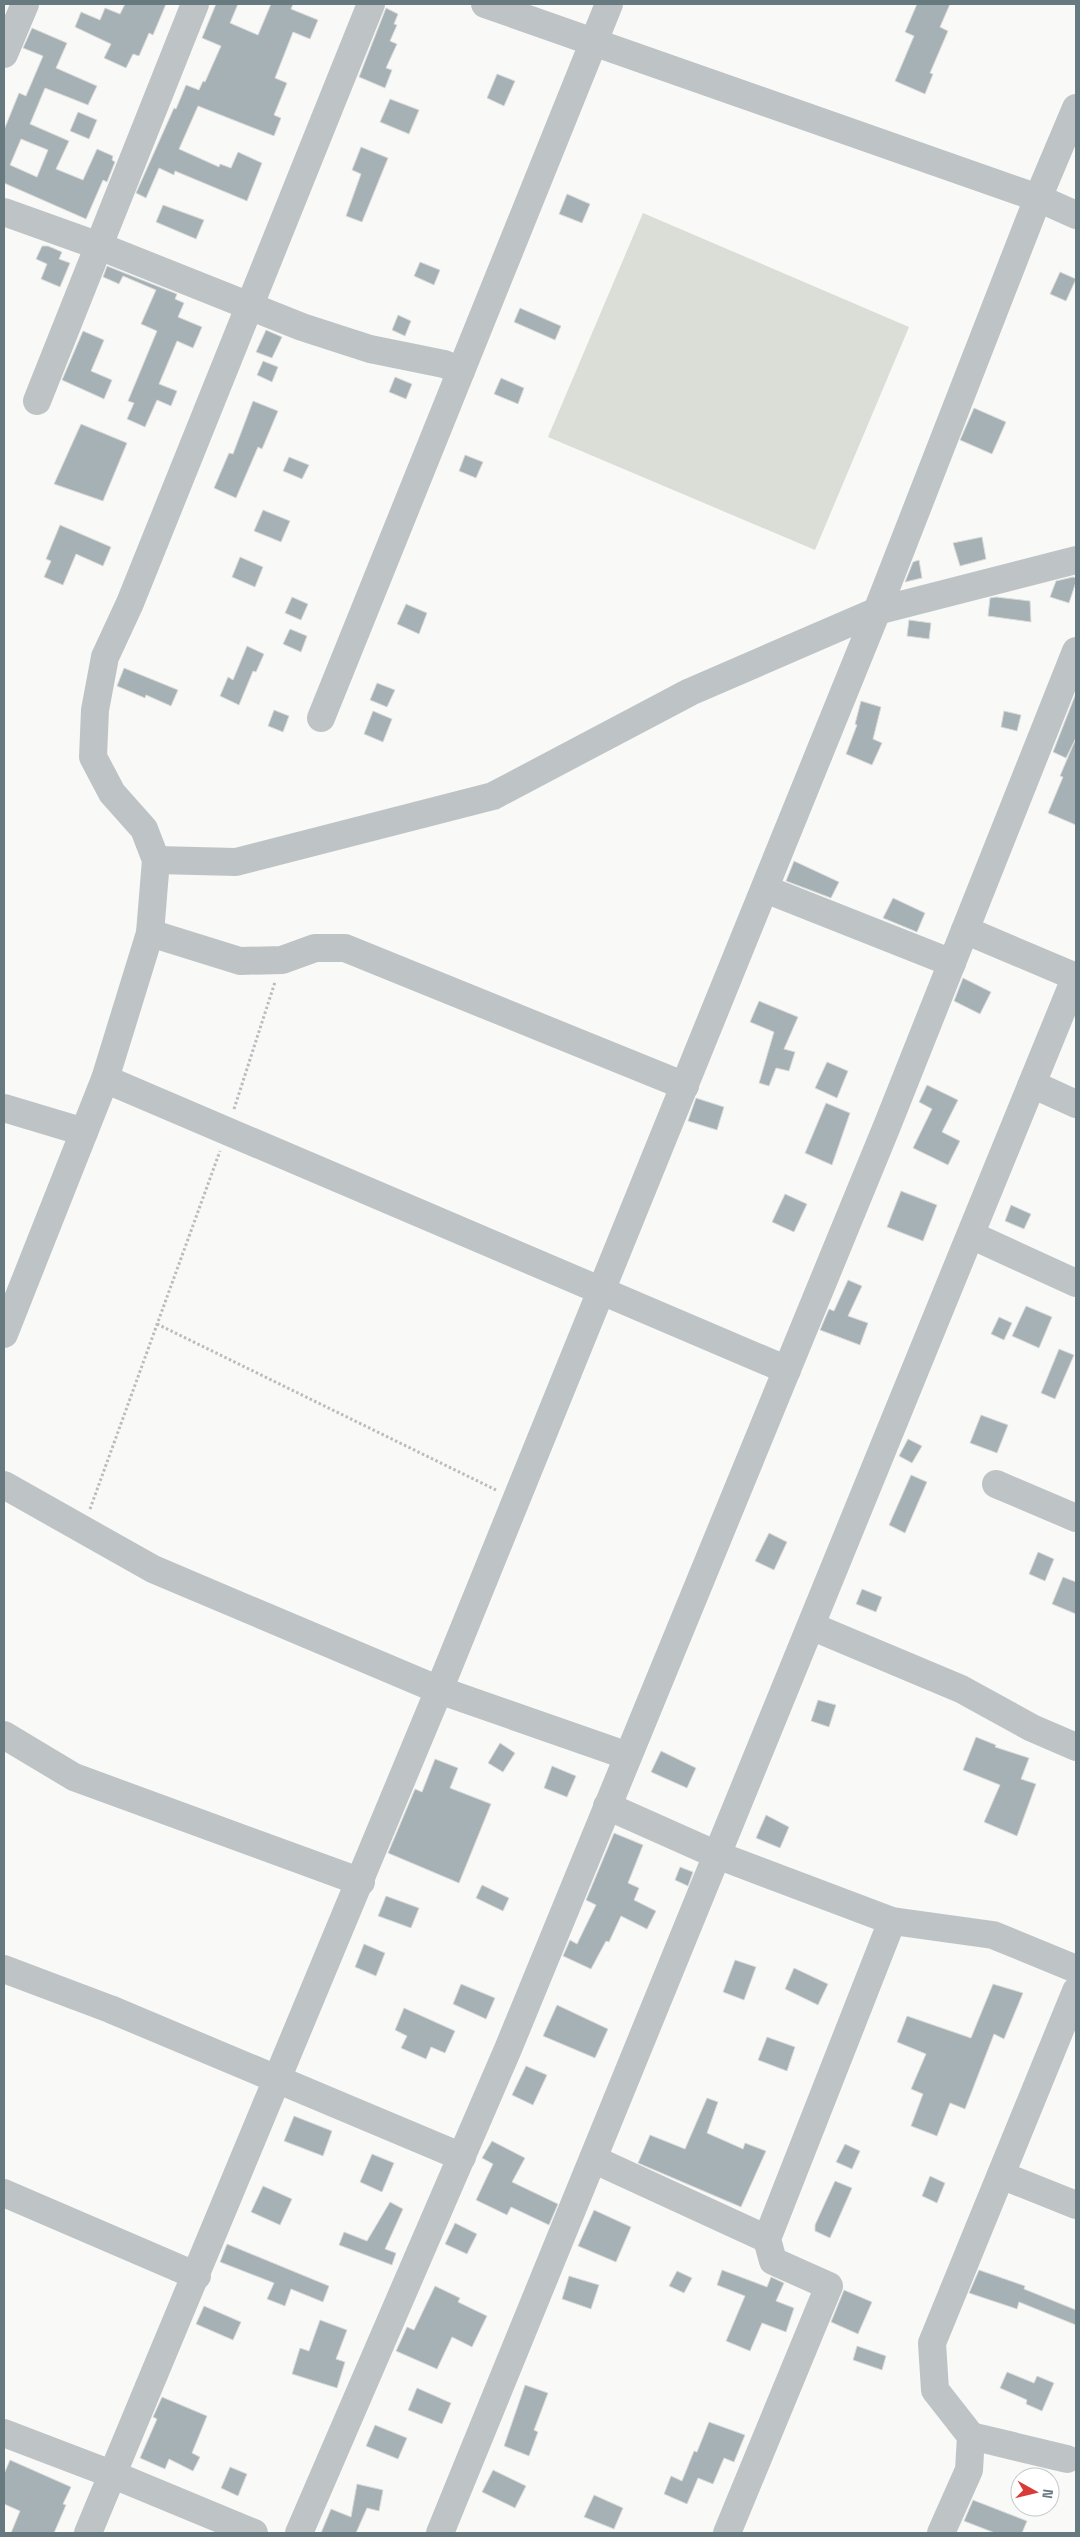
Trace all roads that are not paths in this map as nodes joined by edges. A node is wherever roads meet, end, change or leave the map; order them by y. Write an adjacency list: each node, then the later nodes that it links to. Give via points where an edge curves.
1 (25, 4): 7 (street)
2 (195, 4): 12 (street)
3 (372, 4): 13 (street)
4 (485, 4): 6 (street)
5 (609, 4): 6 (street)
6 (594, 42): 9 (street); 14 (street)
7 (4, 54)
8 (1076, 108): 9 (street)
9 (1038, 198): 11 (street); 17 (street)
10 (4, 212): 12 (street)
11 (1076, 214)
12 (99, 246): 13 (street); 15 (street)
13 (250, 306): 14 (street, via 370,349 444,364); 20 (street, via 105,658 95,710 93,757 112,793 144,829)
14 (461, 371): 19 (street)
15 (37, 401)
16 (1076, 560): 17 (street)
17 (877, 611): 20 (street, via 690,692 493,796 236,862); 21 (street)
18 (1076, 651): 22 (street)
19 (321, 718)
20 (156, 860): 23 (street)
21 (765, 888): 24 (street); 28 (street)
22 (965, 930): 24 (street); 25 (street)
23 (150, 933): 26 (street); 28 (street, via 240,961 282,960 315,948 345,948)
24 (952, 964): 36 (street)
25 (1076, 977): 27 (street)
26 (105, 1079): 31 (street); 34 (street)
27 (1032, 1084): 29 (street); 32 (street)
28 (685, 1086): 34 (street)
29 (1076, 1104)
30 (4, 1108): 31 (street)
31 (84, 1132): 35 (street)
32 (970, 1235): 33 (street); 40 (street)
33 (1076, 1283)
34 (602, 1290): 36 (street); 41 (street)
35 (4, 1334)
36 (787, 1370): 44 (street)
37 (996, 1484): 39 (street)
38 (4, 1485): 41 (street, via 153,1569)
39 (1076, 1518)
40 (811, 1626): 43 (street, via 961,1689 1032,1728); 46 (street)
41 (439, 1690): 44 (street); 47 (street)
42 (4, 1735): 47 (street, via 74,1777)
43 (1076, 1747)
44 (628, 1756): 45 (street)
45 (607, 1806): 46 (street); 53 (street)
46 (717, 1855): 48 (street); 54 (street)
47 (361, 1882): 52 (street)
48 (892, 1921): 50 (street, via 993,1935); 58 (street)
49 (4, 1969): 52 (street, via 110,2009)
50 (1076, 1969)
51 (1076, 1991): 55 (street)
52 (278, 2080): 53 (street); 59 (street)
53 (462, 2157): 66 (street)
54 (593, 2159): 58 (street); 67 (street)
55 (1001, 2175): 57 (street); 61 (street, via 932,2343 935,2390)
56 (4, 2193): 59 (street)
57 (1076, 2205)
58 (767, 2239): 68 (street, via 773,2261 830,2286)
59 (197, 2276): 63 (street)
60 (4, 2434): 63 (street)
61 (971, 2436): 62 (street); 69 (street, via 969,2470)
62 (1067, 2459)
63 (114, 2474): 64 (street); 65 (street)
64 (88, 2533)
65 (254, 2533)
66 (299, 2533)
67 (440, 2533)
68 (728, 2533)
69 (941, 2533)

